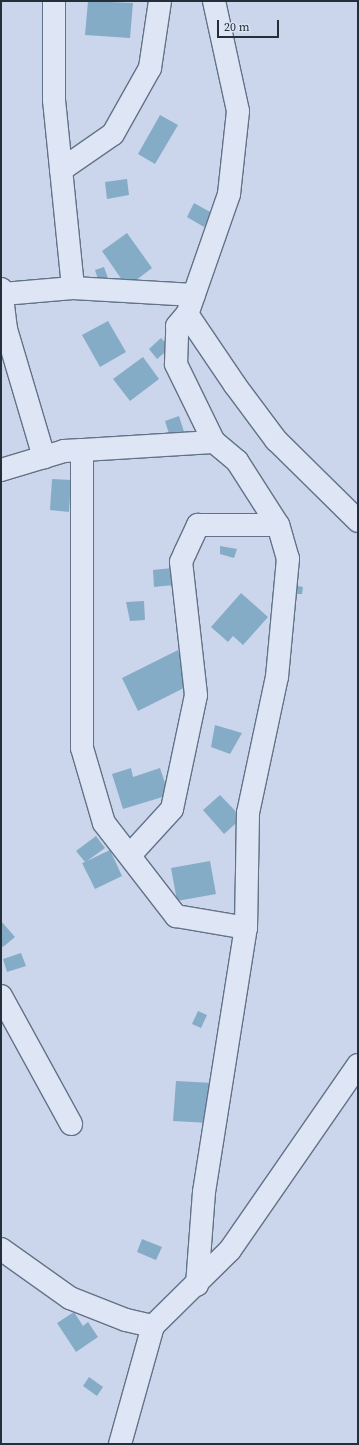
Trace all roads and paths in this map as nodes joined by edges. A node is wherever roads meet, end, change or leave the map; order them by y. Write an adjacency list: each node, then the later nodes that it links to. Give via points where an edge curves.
1 (54, 1): 4 (street, via 54,100)
2 (160, 1): 4 (street, via 150,68 113,134)
3 (214, 1): 7 (street, via 238,111 229,194)
4 (61, 170): 5 (street)
5 (73, 288): 6 (street); 7 (street)
6 (2, 292): 10 (street, via 6,329)
7 (191, 304): 8 (street, via 177,326 176,364); 12 (street, via 235,385 276,440)
8 (214, 442): 9 (street); 13 (street, via 237,461)
9 (82, 450): 10 (street, via 64,451); 14 (street, via 82,748 104,823)
10 (44, 457): 11 (street)
11 (1, 470)
12 (358, 520)
13 (278, 525): 14 (street, via 198,525 185,553 181,562 196,695 172,809); 15 (street, via 288,559 277,677 248,813)
14 (130, 855): 15 (street, via 176,916)
15 (246, 928): 20 (street, via 204,1192)
16 (1, 996): 18 (street)
17 (358, 1065): 20 (street, via 230,1250)
18 (71, 1124)
19 (1, 1249): 21 (street, via 70,1298 126,1320)
20 (197, 1285): 21 (street)
21 (153, 1326): 22 (street)
22 (120, 1444)

